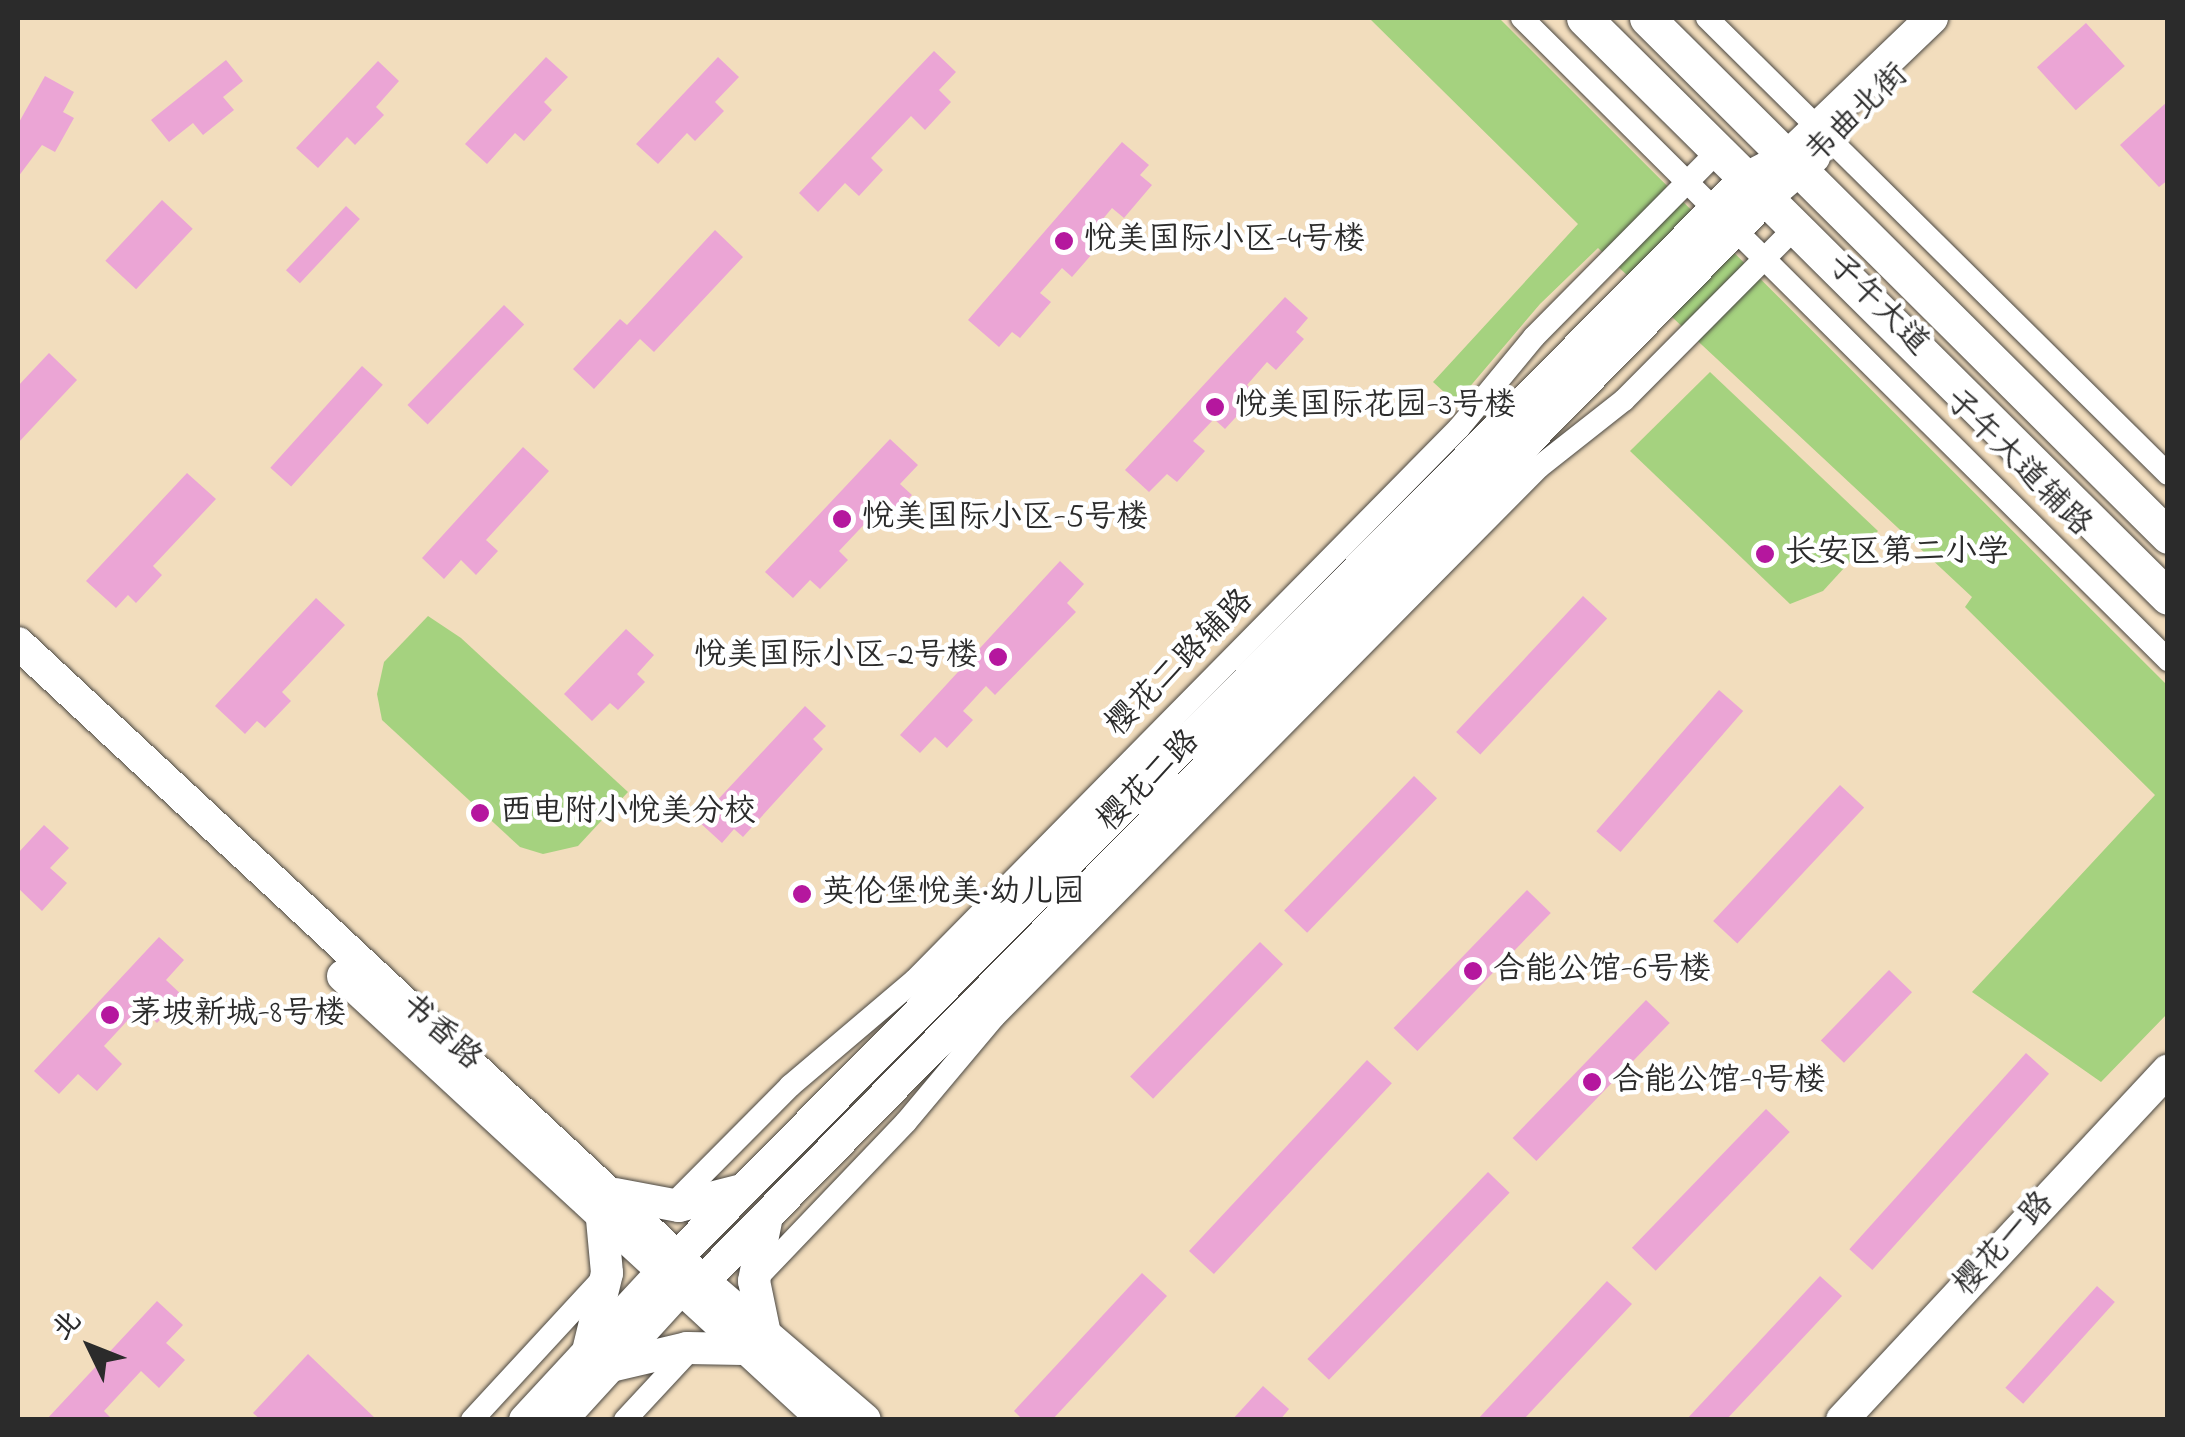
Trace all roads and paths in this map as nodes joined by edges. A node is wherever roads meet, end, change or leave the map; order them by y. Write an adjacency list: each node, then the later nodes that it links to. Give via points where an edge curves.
1 (1522, 18): 10 (street, 子午大道辅路)
2 (1584, 18): 8 (main road, 子午大道)
3 (1646, 18): 9 (main road, 子午大道)
4 (1708, 18): 7 (street)
5 (1932, 18): 7 (main road, 韦曲北街)
6 (1959, 18): 7 (main road, 韦曲北街)
7 (1824, 134): 9 (main road, 韦曲北街); 15 (street)
8 (1718, 150): 10 (street, 樱花二路辅路); 11 (main road, 子午大道)
9 (1794, 164): 11 (main road, 樱花二路); 16 (main road, 子午大道)
10 (1688, 181): 12 (street, 子午大道辅路); 23 (street, 樱花二路辅路, via 1534,336 1459,428 914,980 790,1086)
11 (1756, 188): 12 (main road, 樱花二路); 13 (main road, 子午大道)
12 (1725, 219): 14 (street, 子午大道辅路); 22 (main road, 樱花二路)
13 (1797, 226): 14 (street); 17 (main road, 子午大道)
14 (1765, 258): 19 (street, 子午大道辅路); 27 (street, via 1624,400 1539,467 1036,975)
15 (2168, 474)
16 (2168, 536)
17 (2168, 596)
18 (18, 644): 24 (main road, 书香路)
19 (2168, 660)
20 (18, 673): 24 (main road, 书香路)
21 (2168, 1070): 37 (main road, 樱花一路)
22 (759, 1201): 23 (main road); 26 (main road, 樱花二路); 27 (main road)
23 (672, 1205): 24 (main road)
24 (608, 1206): 25 (main road); 26 (main road, 书香路)
25 (607, 1273): 30 (main road); 31 (street)
26 (681, 1276): 28 (main road, 书香路); 30 (main road, 樱花二路)
27 (754, 1282): 28 (main road)
28 (754, 1342): 29 (main road); 35 (main road, 书香路); 36 (main road, 书香路)
29 (692, 1348): 30 (main road); 34 (street)
30 (600, 1358): 32 (main road, 樱花二路); 33 (main road, 樱花二路)
31 (472, 1420)
32 (524, 1420)
33 (561, 1420)
34 (625, 1420)
35 (824, 1420)
36 (865, 1420)
37 (1842, 1420)

